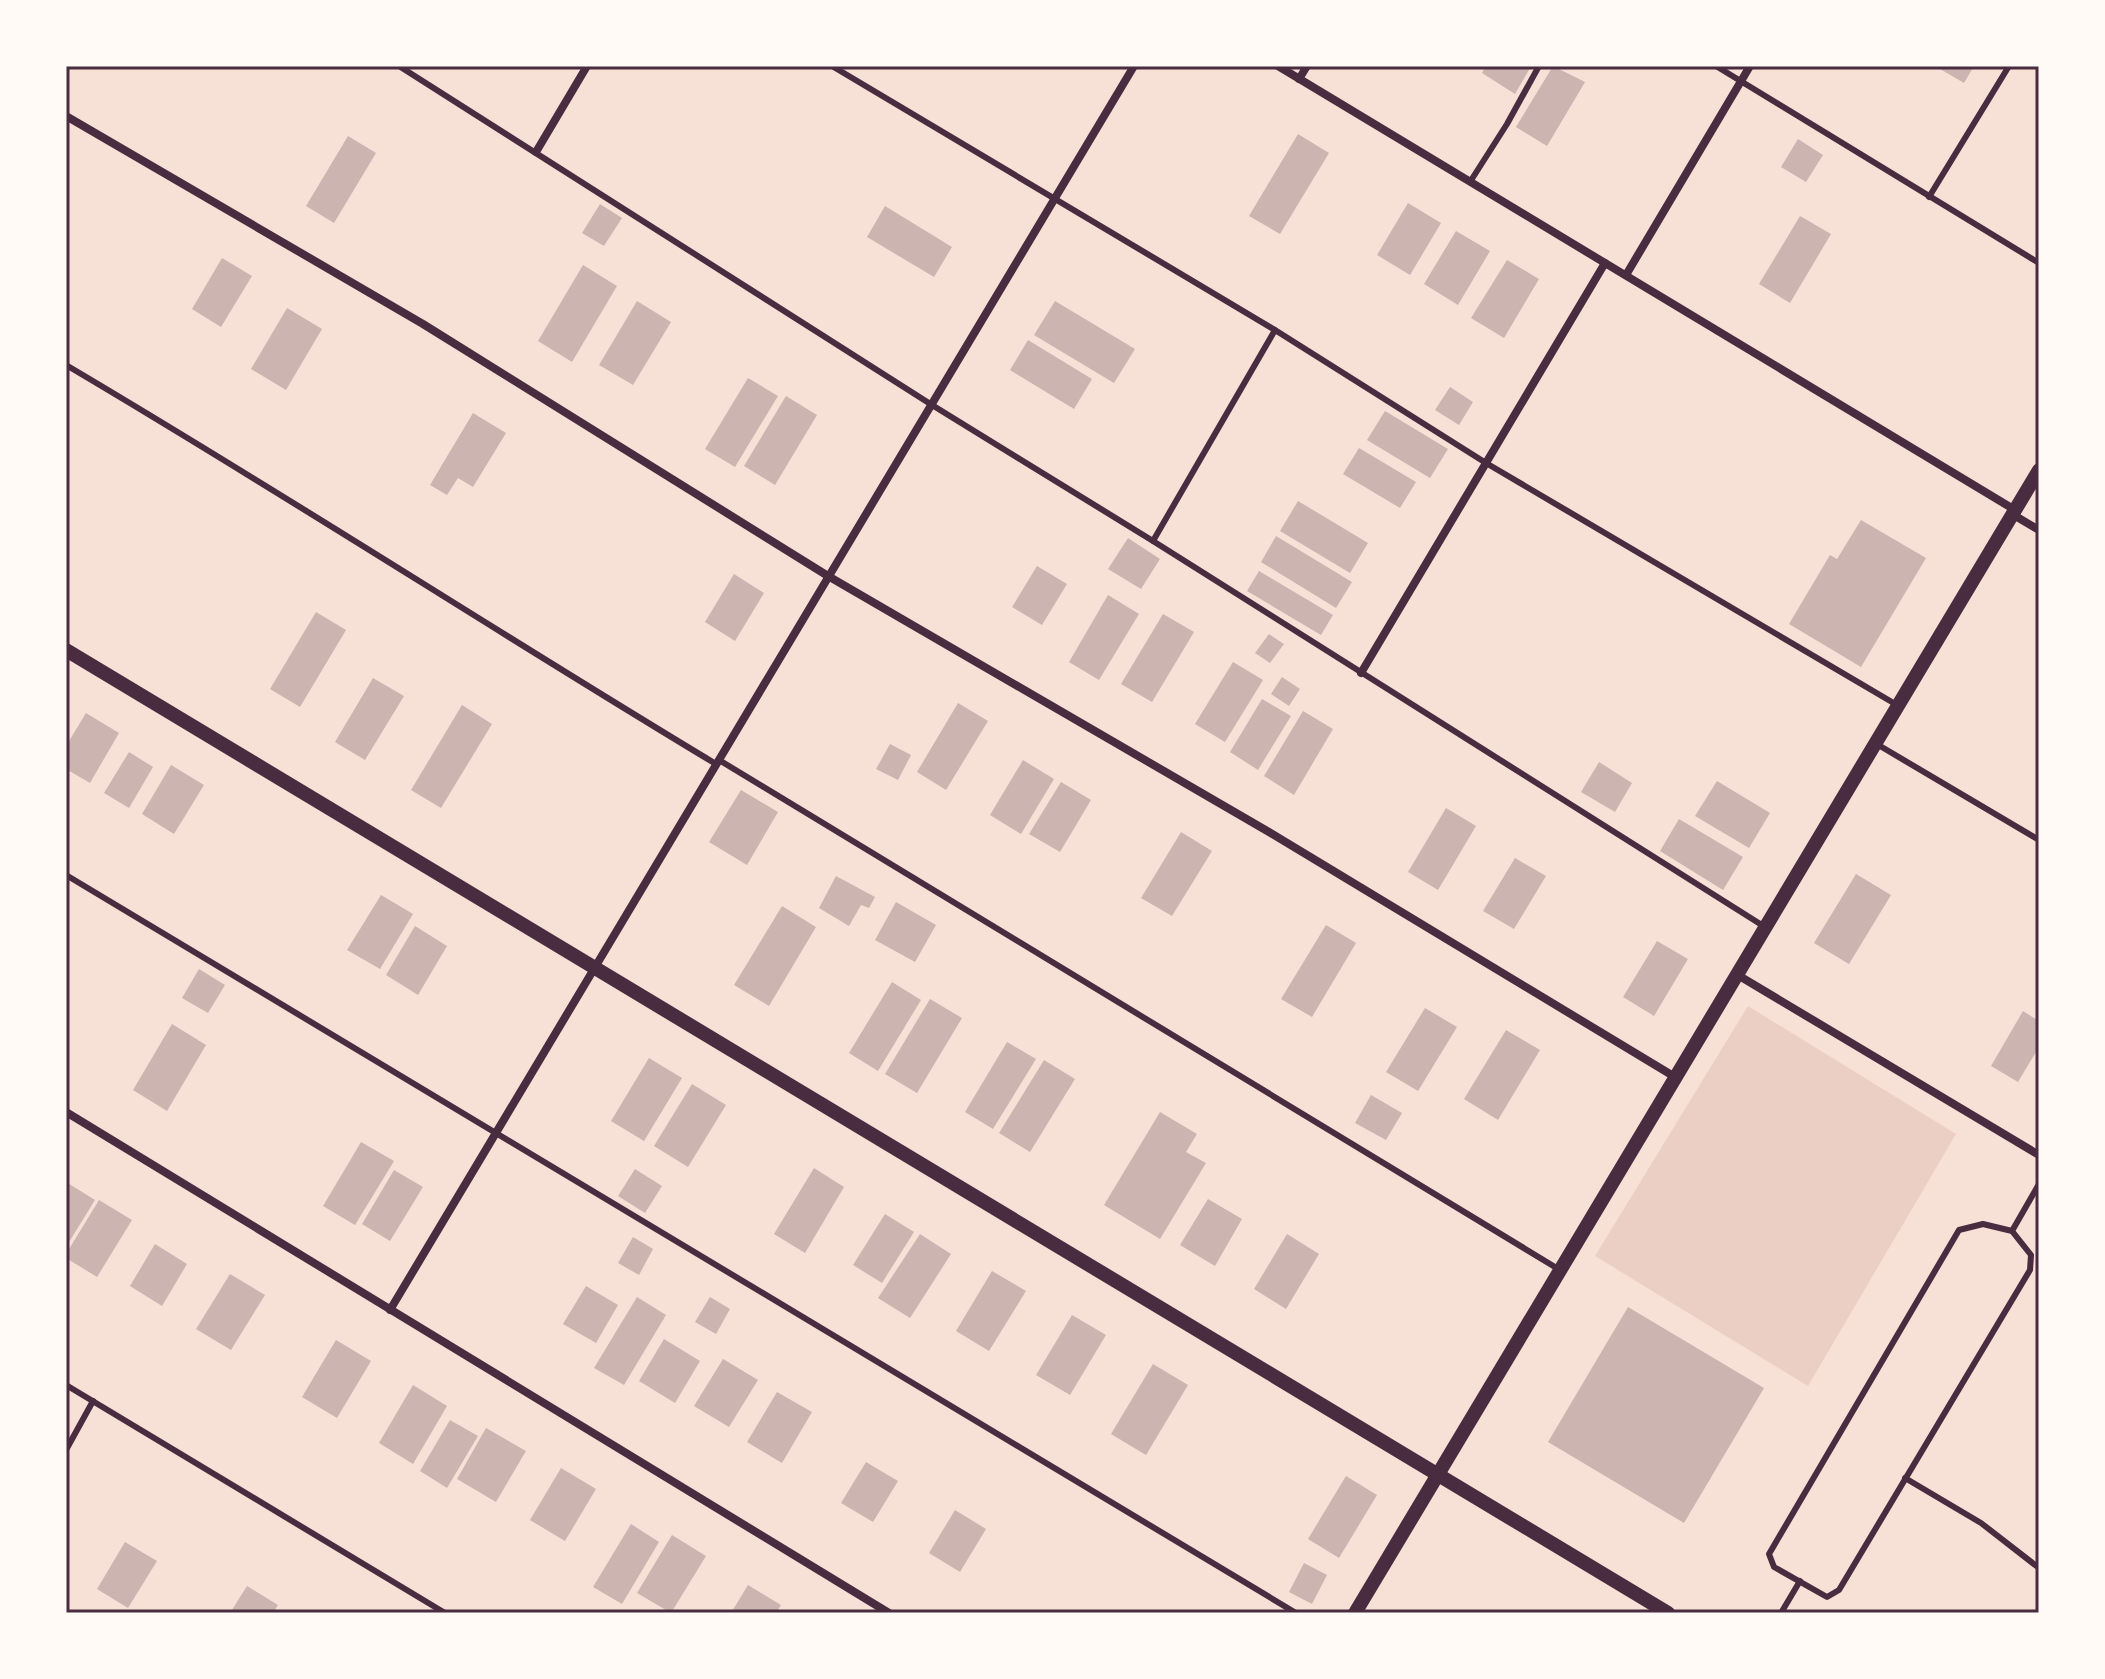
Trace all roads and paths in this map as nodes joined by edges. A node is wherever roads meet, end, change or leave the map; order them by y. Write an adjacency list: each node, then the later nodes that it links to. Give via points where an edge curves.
1 (399, 66): 14 (lane)
2 (587, 66): 14 (street)
3 (832, 66): 17 (lane)
4 (1134, 66): 17 (street)
5 (1278, 66): 11 (street)
6 (1307, 66): 11 (street)
7 (1539, 66): 15 (lane)
8 (1716, 66): 12 (lane)
9 (1750, 66): 12 (street)
10 (2009, 66): 16 (lane)
11 (1299, 79): 15 (street)
12 (1741, 81): 16 (lane); 20 (street)
13 (66, 116): 29 (street, via 423,324)
14 (536, 152): 23 (lane)
15 (1470, 182): 18 (street)
16 (1929, 197): 19 (lane)
17 (1054, 198): 21 (lane); 23 (street)
18 (1605, 263): 20 (street); 24 (street)
19 (2039, 263)
20 (1626, 275): 26 (street)
21 (1275, 330): 24 (lane); 28 (lane)
22 (66, 365): 34 (lane)
23 (932, 405): 28 (lane); 29 (street)
24 (1486, 463): 31 (street); 32 (lane)
25 (2039, 470): 26 (street)
26 (2014, 512): 27 (street); 32 (street)
27 (2039, 530)
28 (1153, 541): 31 (lane)
29 (828, 576): 34 (street); 40 (street, via 1269,832)
30 (66, 650): 38 (street)
31 (1361, 673): 37 (lane)
32 (1897, 705): 33 (street)
33 (1875, 743): 35 (lane); 37 (street)
34 (717, 762): 38 (street); 46 (lane)
35 (2039, 840)
36 (66, 875): 42 (lane)
37 (1765, 927): 39 (street)
38 (594, 968): 42 (street); 51 (street)
39 (1736, 974): 40 (street); 43 (street)
40 (1675, 1077): 46 (street)
41 (66, 1112): 47 (street)
42 (495, 1134): 47 (street); 57 (lane)
43 (2039, 1155)
44 (2039, 1184): 45 (lane)
45 (2012, 1231): 52 (lane, via 2031,1255 2030,1270); 54 (lane, via 1983,1224 1959,1230 1769,1554 1774,1567)
46 (1560, 1270): 51 (street)
47 (390, 1310): 56 (street)
48 (66, 1385): 49 (lane)
49 (93, 1401): 50 (lane); 55 (lane)
50 (66, 1450)
51 (1436, 1475): 58 (street); 59 (street)
52 (1905, 1478): 53 (lane, via 1981,1523); 54 (lane, via 1839,1590 1827,1597)
53 (2039, 1568)
54 (1800, 1581): 60 (lane)
55 (445, 1613)
56 (889, 1613)
57 (1296, 1613)
58 (1355, 1613)
59 (1668, 1613)
60 (1781, 1613)

